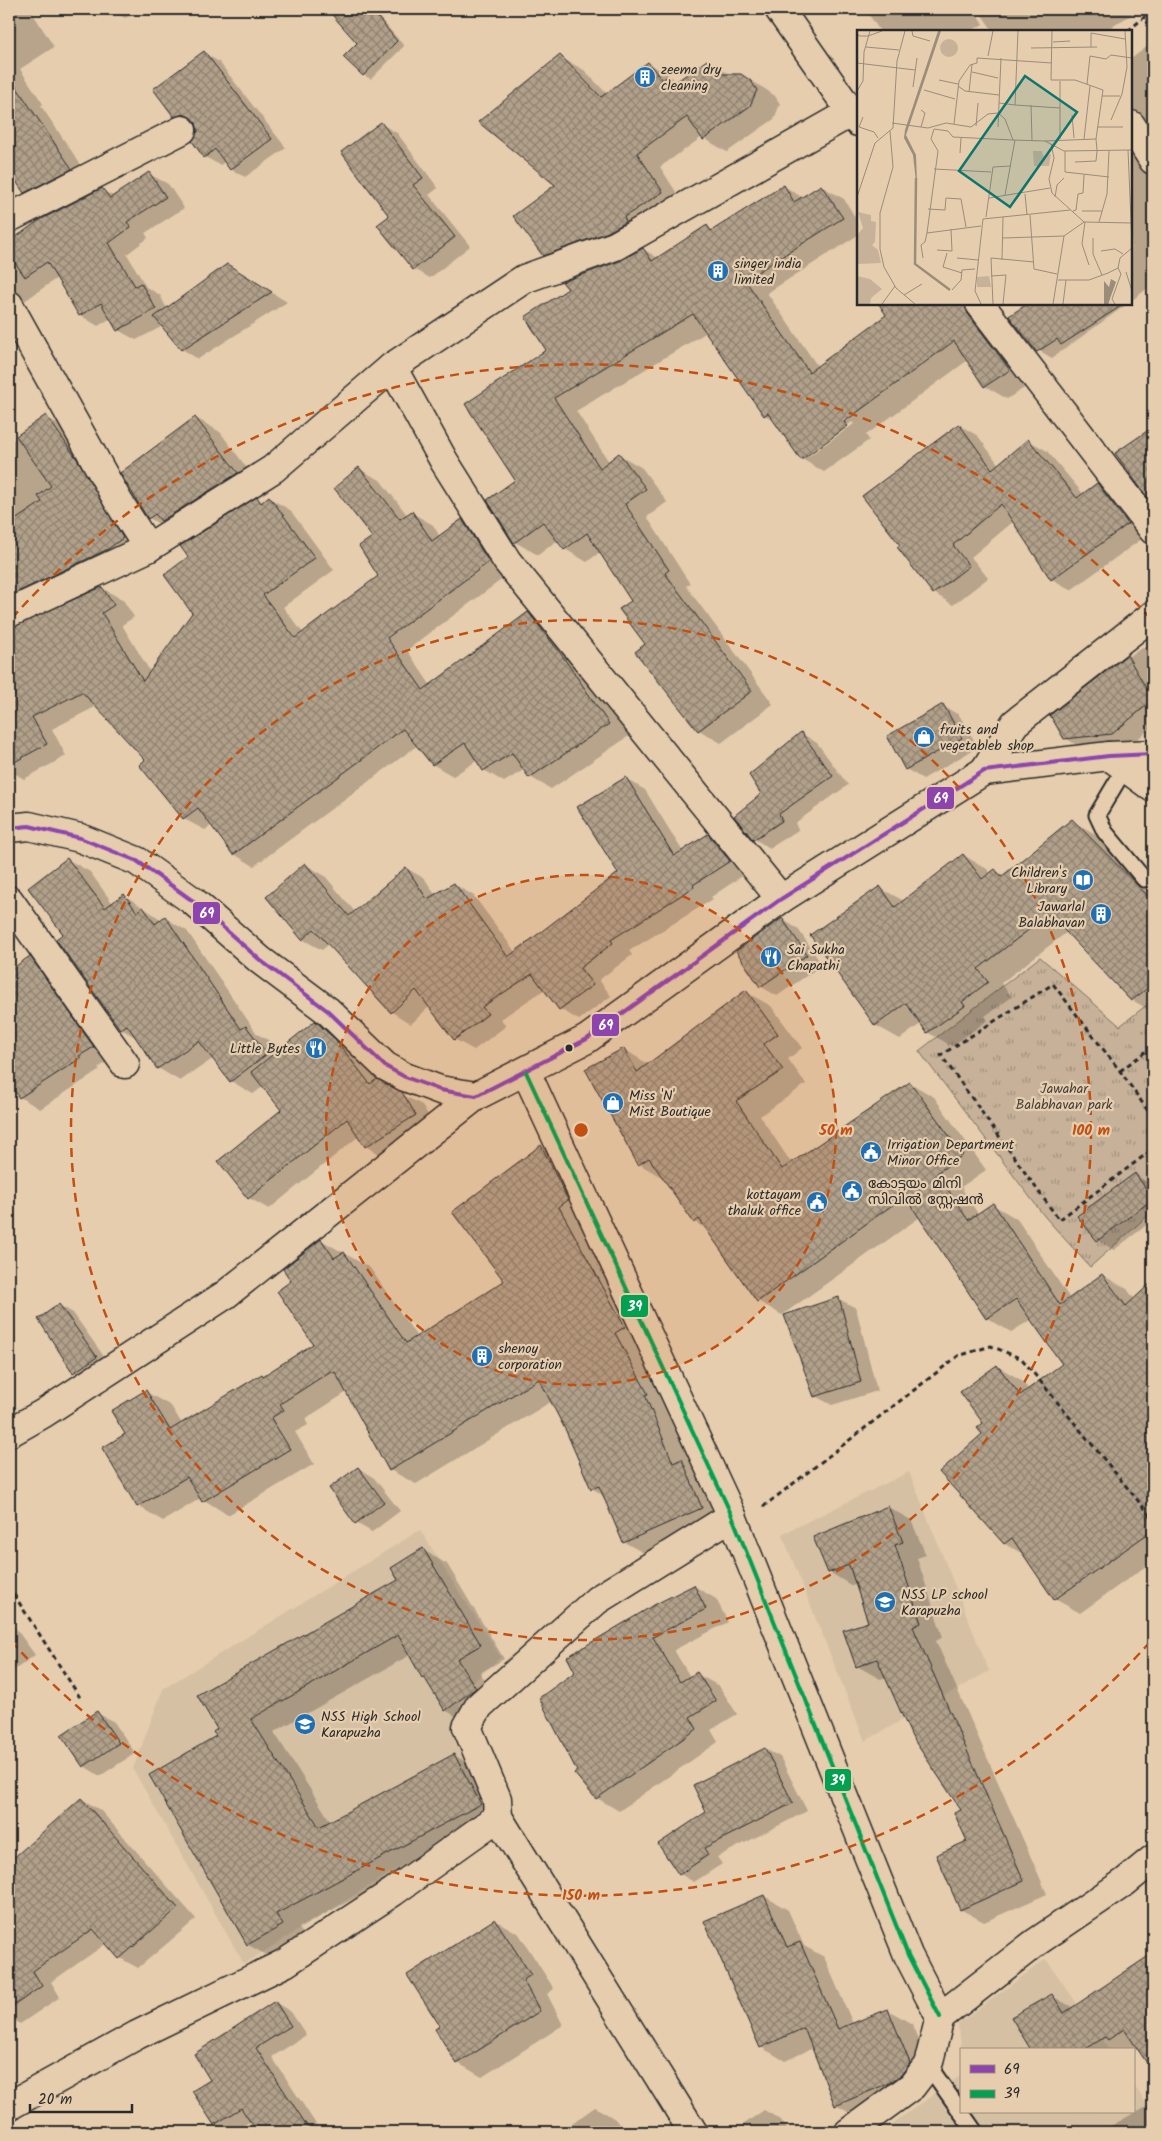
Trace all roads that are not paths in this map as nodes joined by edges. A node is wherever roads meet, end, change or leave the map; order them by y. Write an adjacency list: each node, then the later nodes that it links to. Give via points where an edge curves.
1 (779, 9): 2 (street)
2 (855, 117): 9 (street, via 615,246 524,278)
3 (1132, 127): 5 (street)
4 (182, 130): 6 (street)
5 (1153, 160)
6 (9, 218)
7 (9, 305): 11 (street, via 118,501)
8 (981, 305): 10 (street)
9 (392, 367): 11 (street, via 273,469); 20 (street, via 444,461 507,561)
10 (1153, 530)
11 (148, 548): 12 (street)
12 (9, 613)
13 (1153, 615): 16 (street, via 1015,723)
14 (1153, 754): 15 (street)
15 (1117, 762): 16 (street); 17 (street); 19 (lane, via 1097,815 1105,832)
16 (984, 771): 20 (street)
17 (1153, 788)
18 (9, 828): 24 (street, via 29,826 80,838 136,861 193,901 260,960 328,1011 385,1066 440,1090)
19 (1144, 879)
20 (781, 899): 23 (street, via 587,1039)
21 (9, 900): 22 (street)
22 (125, 1064)
23 (526, 1072): 24 (street); 26 (street)
24 (476, 1096): 25 (street, via 225,1295)
25 (9, 1434)
26 (734, 1522): 27 (street, via 597,1600 479,1706 467,1727 497,1799); 29 (street, via 904,1946)
27 (498, 1817): 31 (street, via 285,1963 143,2032); 34 (street)
28 (1153, 1859): 29 (street, via 1035,1943)
29 (940, 2017): 30 (street)
30 (928, 2065): 32 (lane); 35 (street, via 912,2086)
31 (9, 2106)
32 (960, 2111)
33 (962, 2114): 36 (lane)
34 (693, 2132)
35 (849, 2132)
36 (975, 2132)

